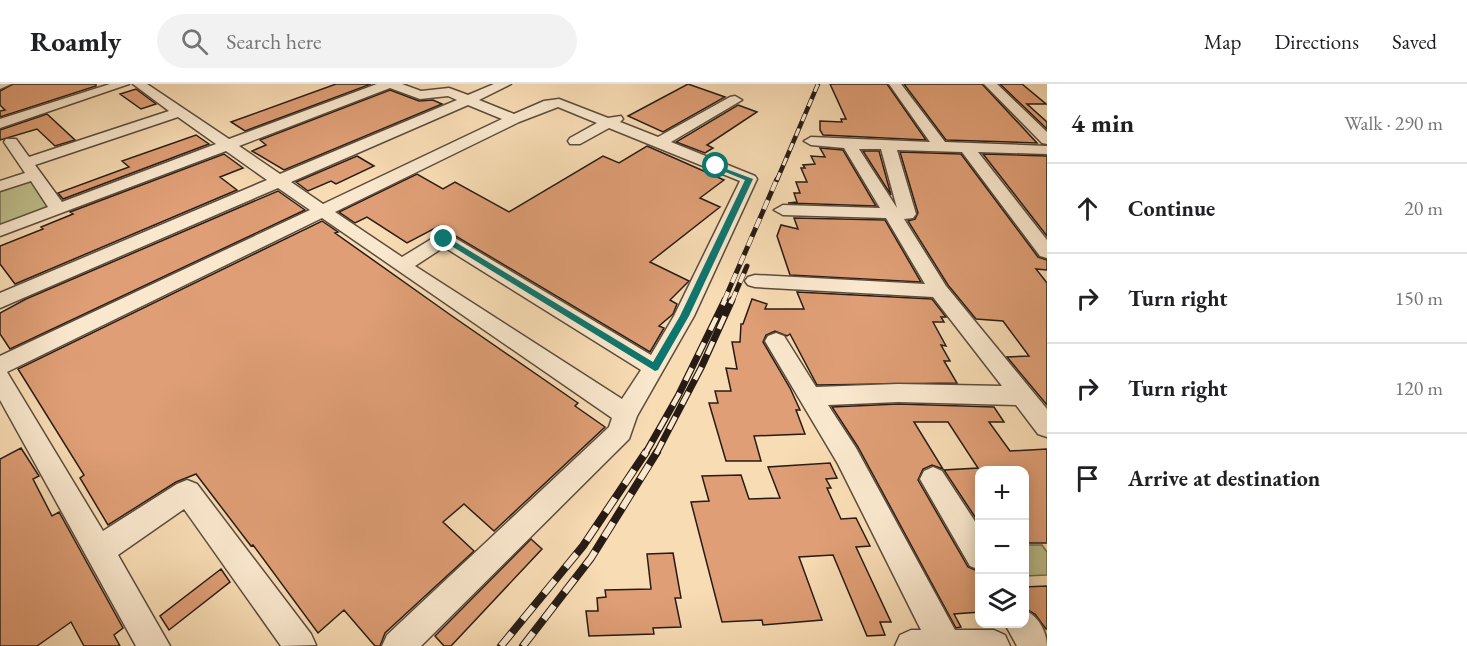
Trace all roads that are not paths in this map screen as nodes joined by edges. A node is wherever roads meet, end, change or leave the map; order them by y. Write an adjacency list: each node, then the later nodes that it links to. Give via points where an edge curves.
1 (5, 84): 8 (street)
2 (123, 84): 14 (street)
3 (139, 84): 11 (street)
4 (390, 84): 9 (street, via 420,95 449,93); 20 (street)
5 (504, 84): 9 (street)
6 (895, 84): 23 (street)
7 (990, 84): 15 (street)
8 (0, 85)
9 (466, 99): 12 (street); 27 (street)
10 (735, 100): 19 (street)
11 (180, 112): 20 (street); 26 (street)
12 (514, 119): 13 (street, via 555,103); 30 (street)
13 (615, 120): 16 (street); 19 (street)
14 (0, 124)
15 (1047, 140)
16 (575, 141)
17 (811, 141): 21 (street)
18 (10, 142): 26 (street)
19 (659, 143): 41 (street, via 749,179)
20 (227, 144): 27 (street); 29 (street)
21 (849, 144): 22 (street); 32 (street)
22 (888, 146): 23 (street); 32 (street, via 907,214)
23 (942, 148): 24 (street)
24 (967, 148): 25 (street); 34 (street)
25 (1047, 150)
26 (30, 169): 28 (street); 29 (street)
27 (280, 181): 30 (street); 38 (street)
28 (0, 186)
29 (58, 209): 33 (street)
30 (322, 210): 35 (street); 40 (street)
31 (783, 210): 32 (street)
32 (892, 214): 37 (street)
33 (0, 231)
34 (1047, 252)
35 (402, 266): 41 (street, via 444,239); 45 (street)
36 (755, 281): 37 (street)
37 (939, 291): 44 (street)
38 (0, 301)
39 (776, 341): 43 (street)
40 (0, 366)
41 (655, 368): 45 (street)
42 (0, 379): 49 (street)
43 (812, 396): 44 (street); 52 (street)
44 (1023, 396): 46 (street)
45 (625, 414): 54 (street, via 620,432)
46 (1047, 427)
47 (933, 479): 48 (street)
48 (975, 548)
49 (100, 550): 51 (street, via 187,492); 53 (street)
50 (1024, 628): 57 (street)
51 (300, 645)
52 (946, 645): 55 (street); 56 (street)
53 (154, 646)
54 (398, 646)
55 (911, 646)
56 (985, 646)
57 (1035, 646)

